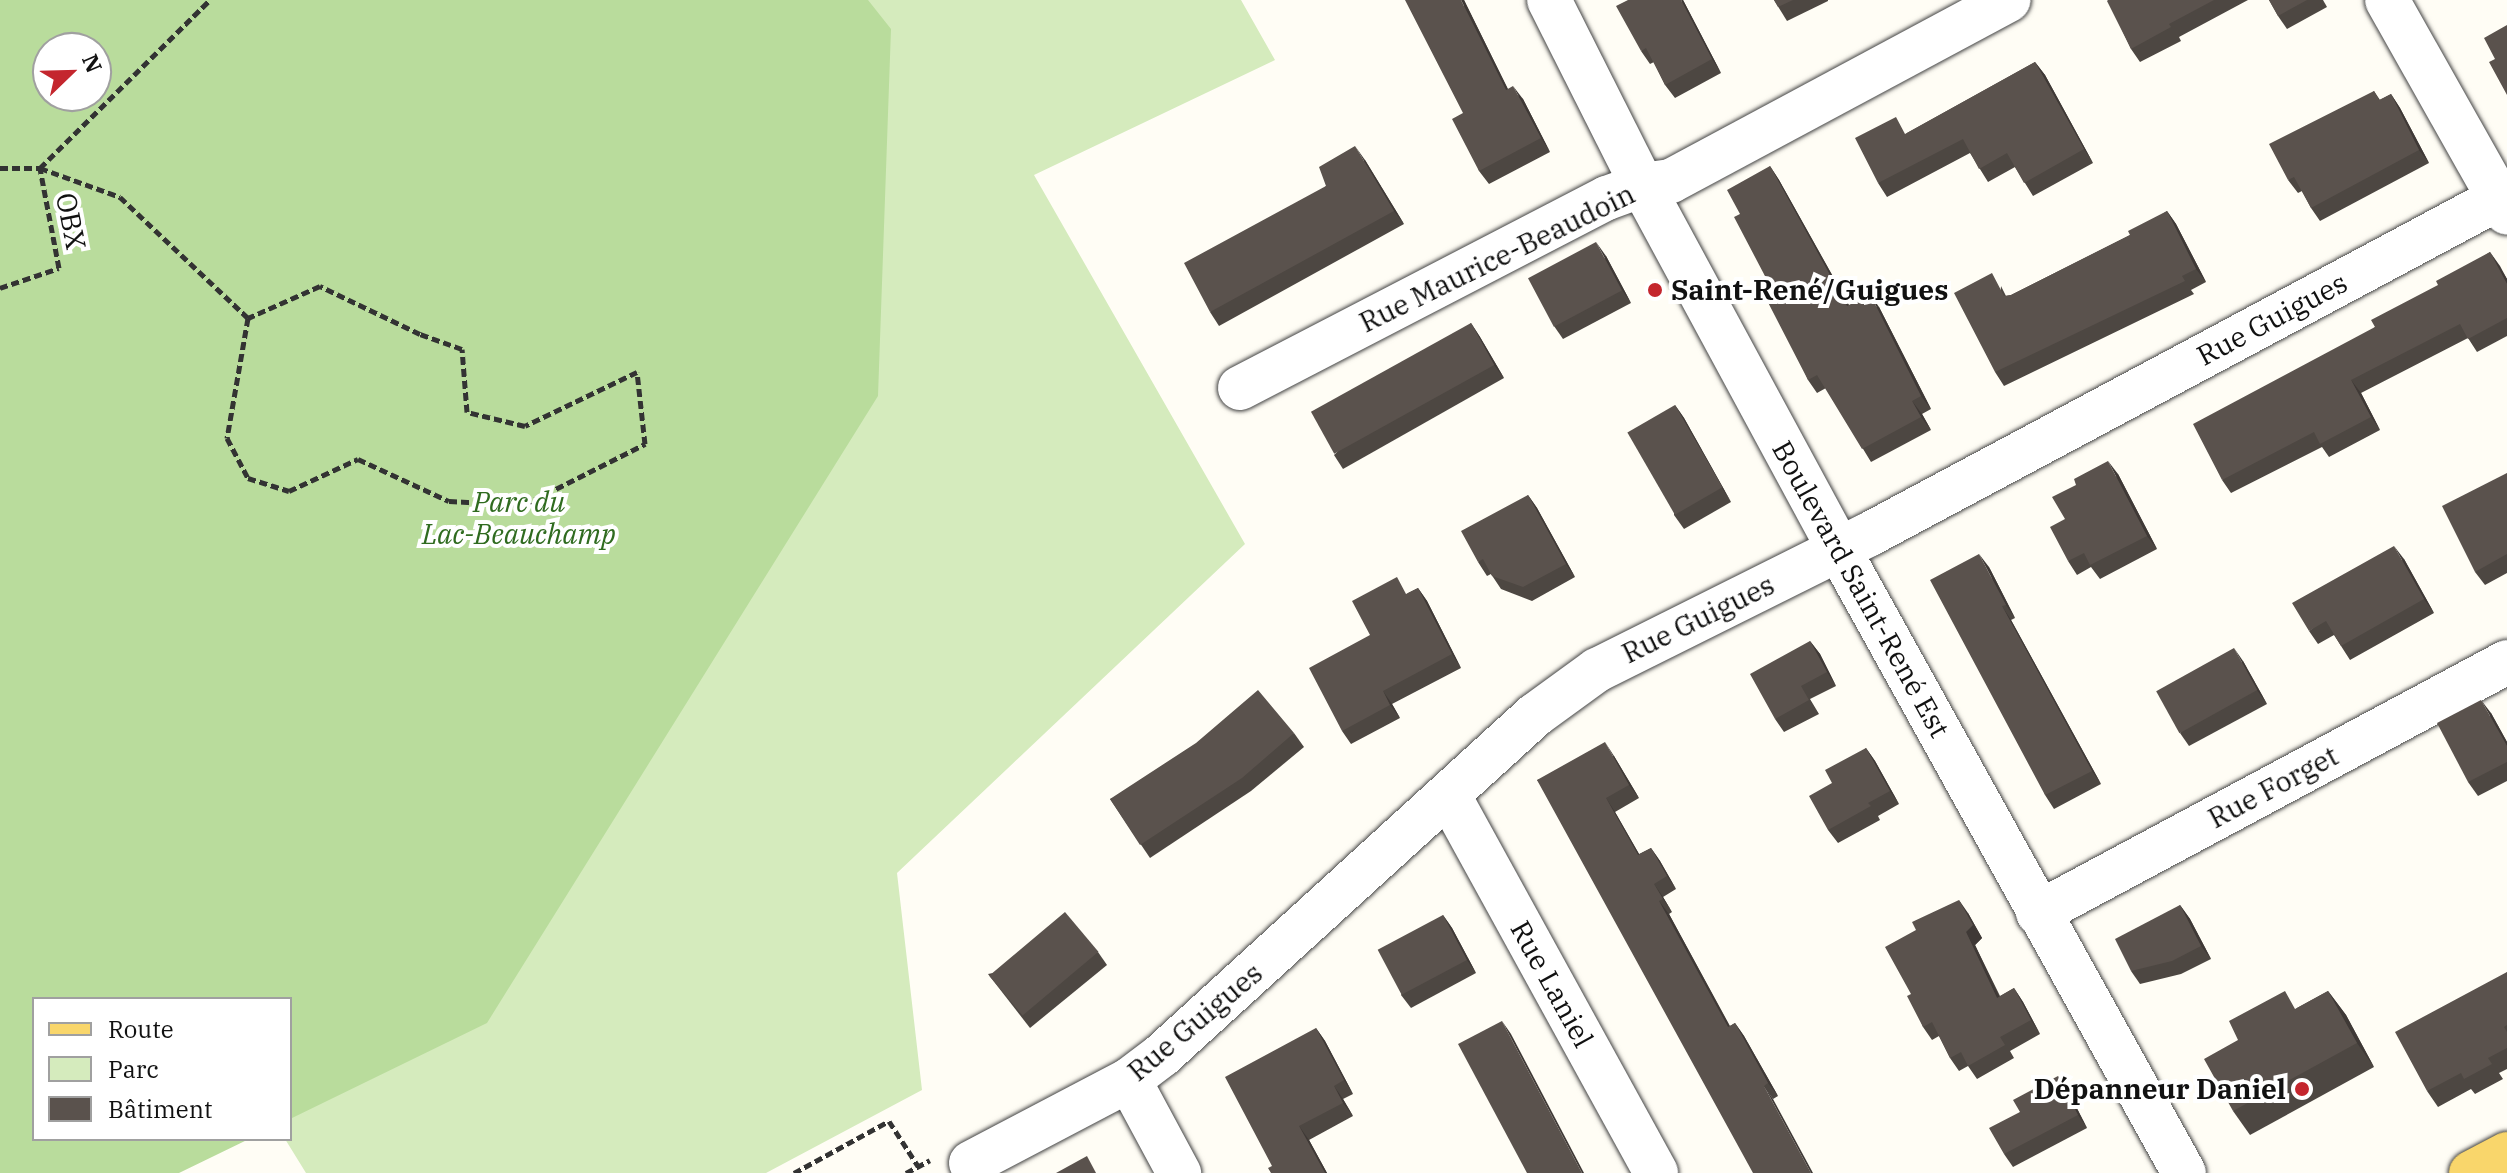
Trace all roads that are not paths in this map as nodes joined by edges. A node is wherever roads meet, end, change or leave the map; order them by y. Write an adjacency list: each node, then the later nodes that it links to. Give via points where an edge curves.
1 (1549, 0): 4 (street, Boulevard Saint-René Est)
2 (2009, 0): 4 (street, Rue Maurice-Beaudoin, via 1671,181)
3 (2387, 0): 5 (street)
4 (1642, 185): 6 (street, Rue Maurice-Beaudoin, via 1607,198); 7 (street, Boulevard Saint-René Est)
5 (2504, 202): 7 (street, Rue Guigues)
6 (1240, 388)
7 (1839, 550): 9 (street, Rue Guigues, via 1597,670 1535,715); 10 (street, Boulevard Saint-René Est)
8 (2507, 662): 10 (street, Rue Forget)
9 (1449, 796): 11 (street, Rue Guigues); 15 (street, Rue Laniel)
10 (2038, 913): 16 (street, Boulevard Saint-René Est)
11 (1129, 1080): 13 (street, Rue Guigues); 14 (street)
12 (2507, 1154): 17 (main road)
13 (971, 1163)
14 (1179, 1173)
15 (1656, 1173)
16 (2184, 1173)
17 (2471, 1173)

